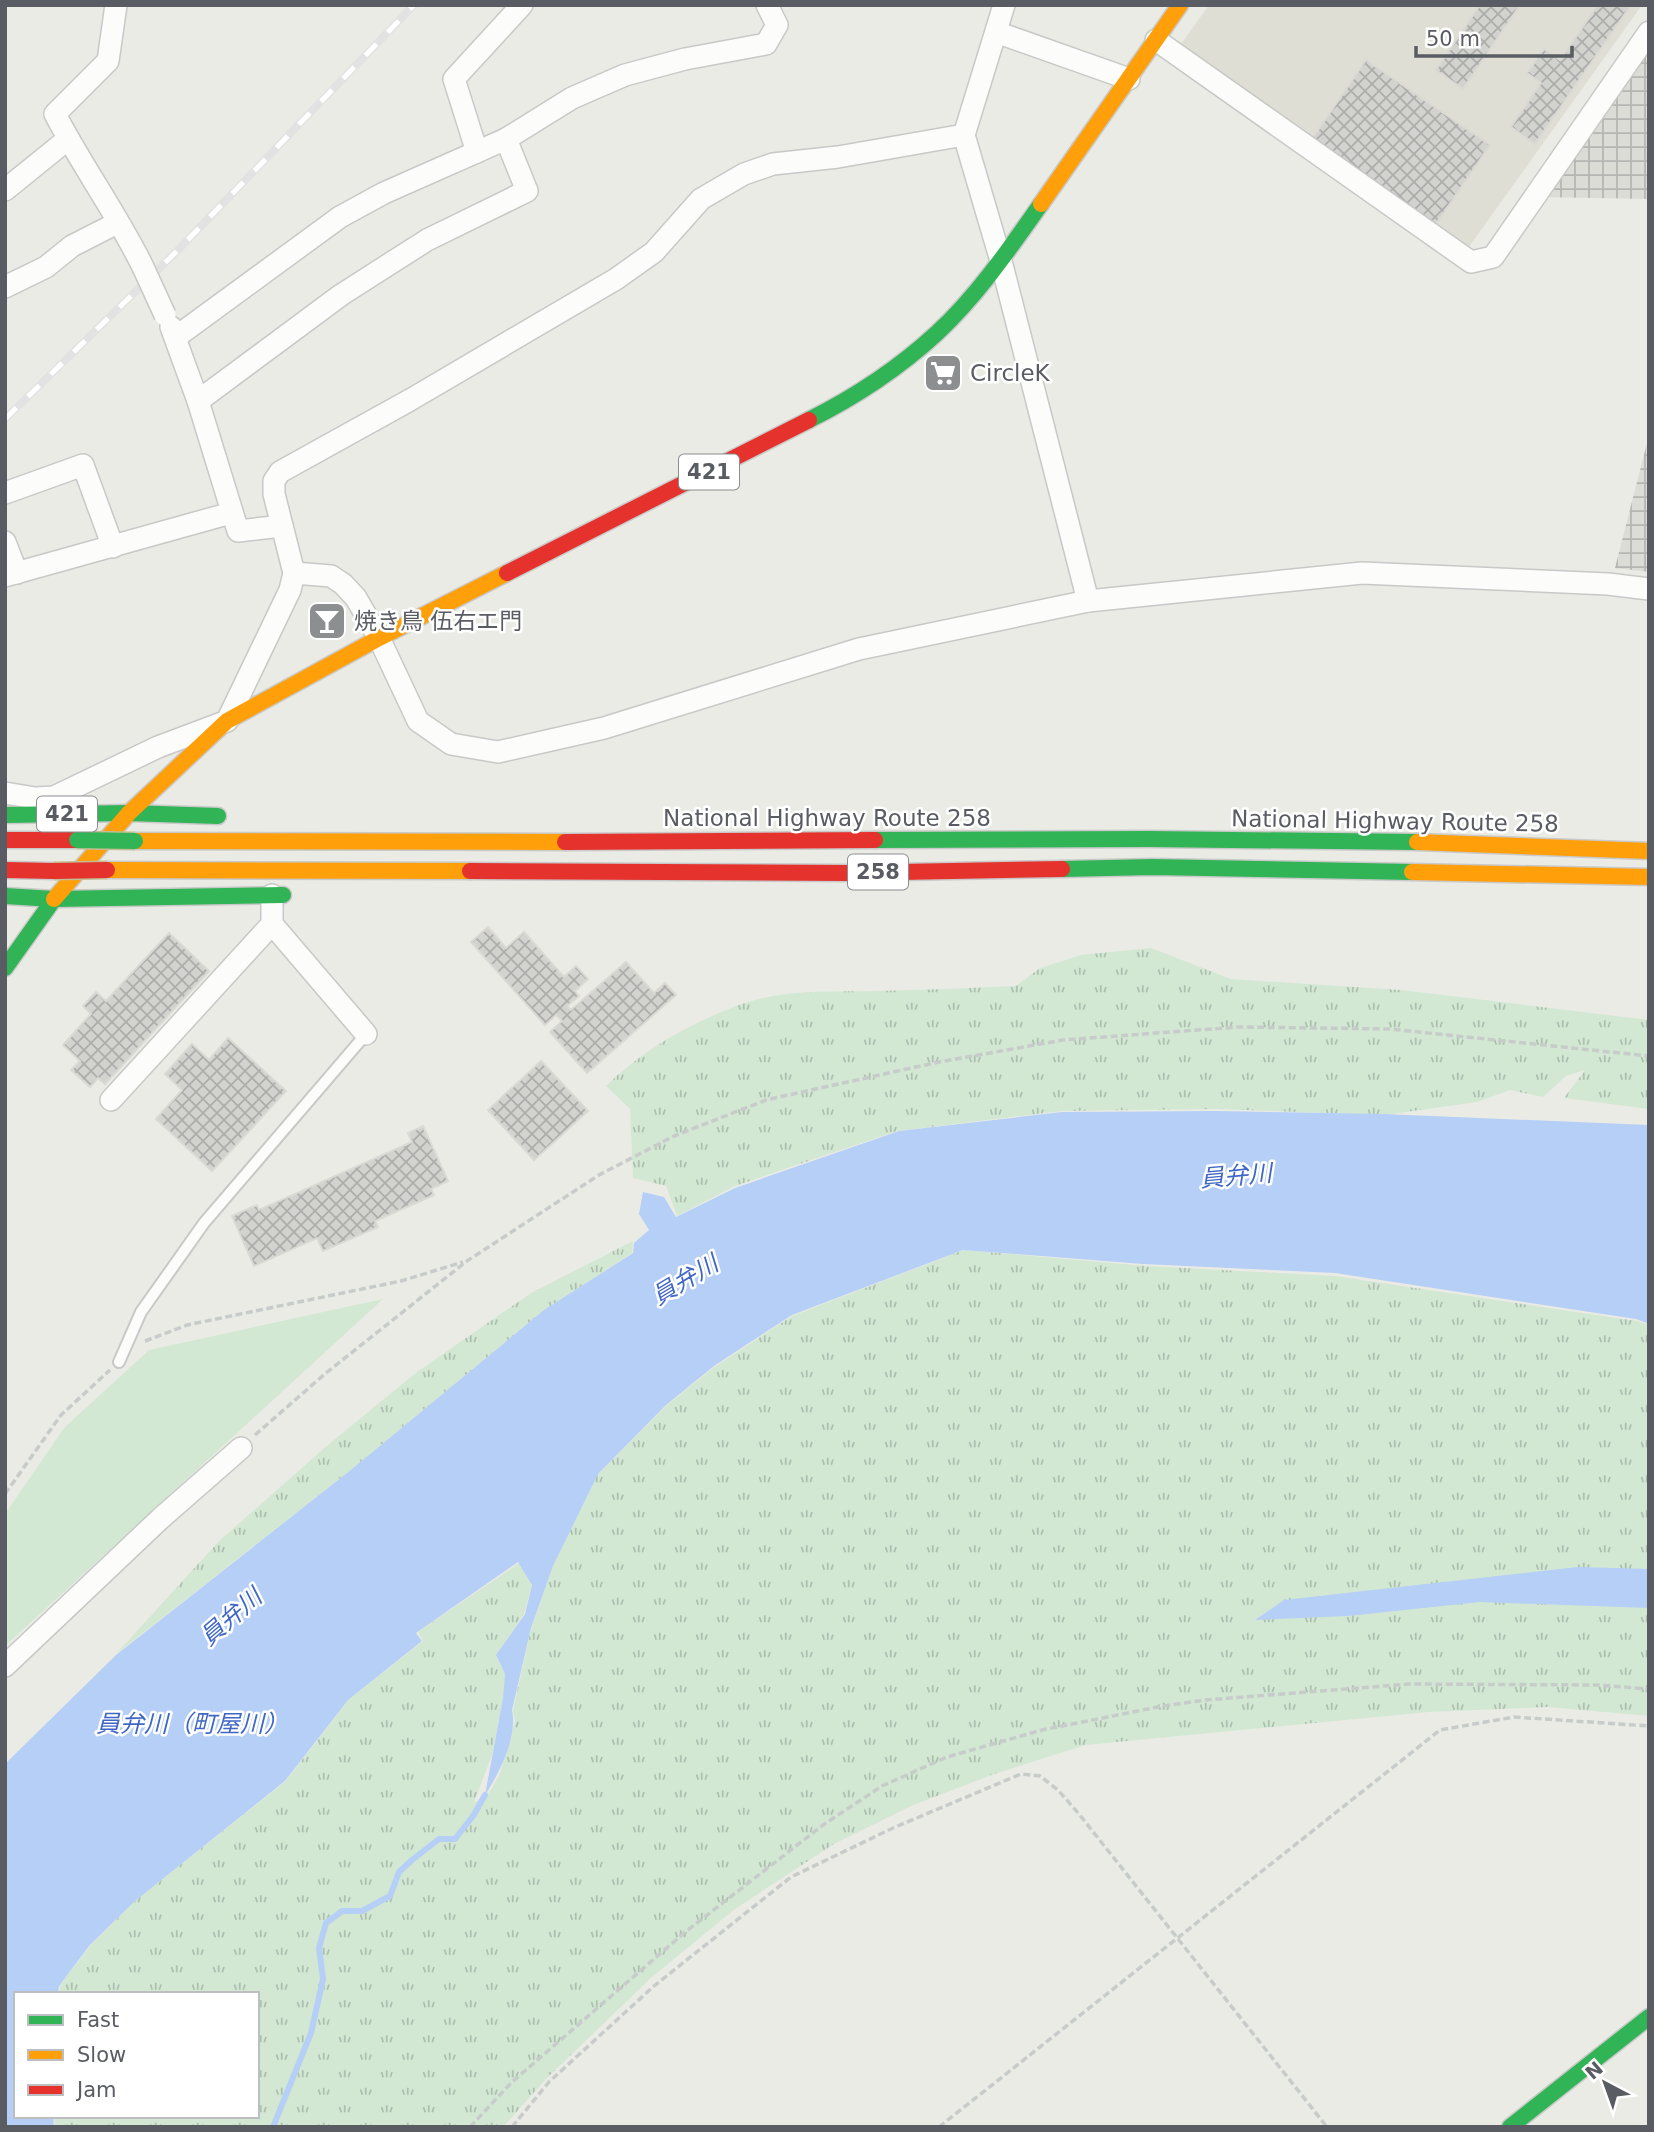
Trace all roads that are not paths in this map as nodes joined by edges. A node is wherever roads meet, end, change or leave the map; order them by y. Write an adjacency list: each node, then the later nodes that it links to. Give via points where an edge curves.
1 (116, 5): 11 (street, via 108,61 55,114)
2 (522, 5): 13 (street, via 454,79)
3 (767, 5): 12 (street, via 777,24 766,44 625,75 572,98)
4 (1004, 5): 6 (street)
5 (1180, 5): 8 (main road, 421)
6 (996, 32): 9 (street); 10 (street)
7 (1649, 32): 8 (street, via 1493,257 1471,262)
8 (1156, 40): 9 (main road, 421)
9 (1129, 79): 16 (main road, 421)
10 (964, 135): 16 (street); 22 (street, via 773,164 744,174 701,200 654,252 616,279 280,472 274,494)
11 (68, 139): 14 (street); 15 (street)
12 (506, 139): 13 (street); 19 (street, via 527,191 427,240 341,295)
13 (477, 152): 18 (street, via 340,217)
14 (5, 190)
15 (117, 223): 17 (street); 18 (street, bridge)
16 (1001, 261): 28 (street); 29 (main road, 421, via 937,332 837,406)
17 (5, 287)
18 (177, 337): 19 (street)
19 (198, 401): 21 (street)
20 (5, 493): 24 (street, via 83,465)
21 (230, 513): 22 (street, via 238,531); 24 (street)
22 (282, 526): 25 (street)
23 (5, 542): 26 (street)
24 (113, 547): 26 (street)
25 (294, 573): 29 (street, via 331,576 343,583); 30 (street)
26 (11, 575)
27 (1649, 589): 28 (street, via 1362,573)
28 (1088, 601): 29 (street, via 859,649 604,728 498,751 451,744 418,721)
29 (379, 638): 30 (main road, 421)
30 (227, 720): 31 (street, via 54,797); 32 (main road, 421)
31 (5, 793)
32 (129, 813): 33 (main road, 421); 34 (main road); 46 (main road, 421)
33 (5, 816)
34 (238, 816)
35 (883, 823): 36 (main road)
36 (975, 839): 37 (main road, National Highway Route 258 / 258, bridge); 38 (main road, National Highway Route 258 / 258, via 1411,842)
37 (5, 840)
38 (1649, 851)
39 (5, 870): 40 (main road, 258, bridge)
40 (848, 873): 41 (main road, 258, via 1153,867); 42 (main road)
41 (1649, 877)
42 (784, 890)
43 (272, 895): 44 (main road); 46 (main road); 48 (street)
44 (300, 895)
45 (5, 897): 46 (main road)
46 (54, 899): 47 (street); 49 (main road)
47 (5, 909)
48 (272, 924): 50 (street); 51 (street)
49 (5, 968)
50 (366, 1034): 52 (lane, via 205,1223 141,1312)
51 (111, 1100)
52 (119, 1362)
53 (241, 1447): 54 (street)
54 (5, 1666)
55 (1643, 2022): 56 (main road); 57 (main road)
56 (1649, 2040)
57 (1510, 2127)

